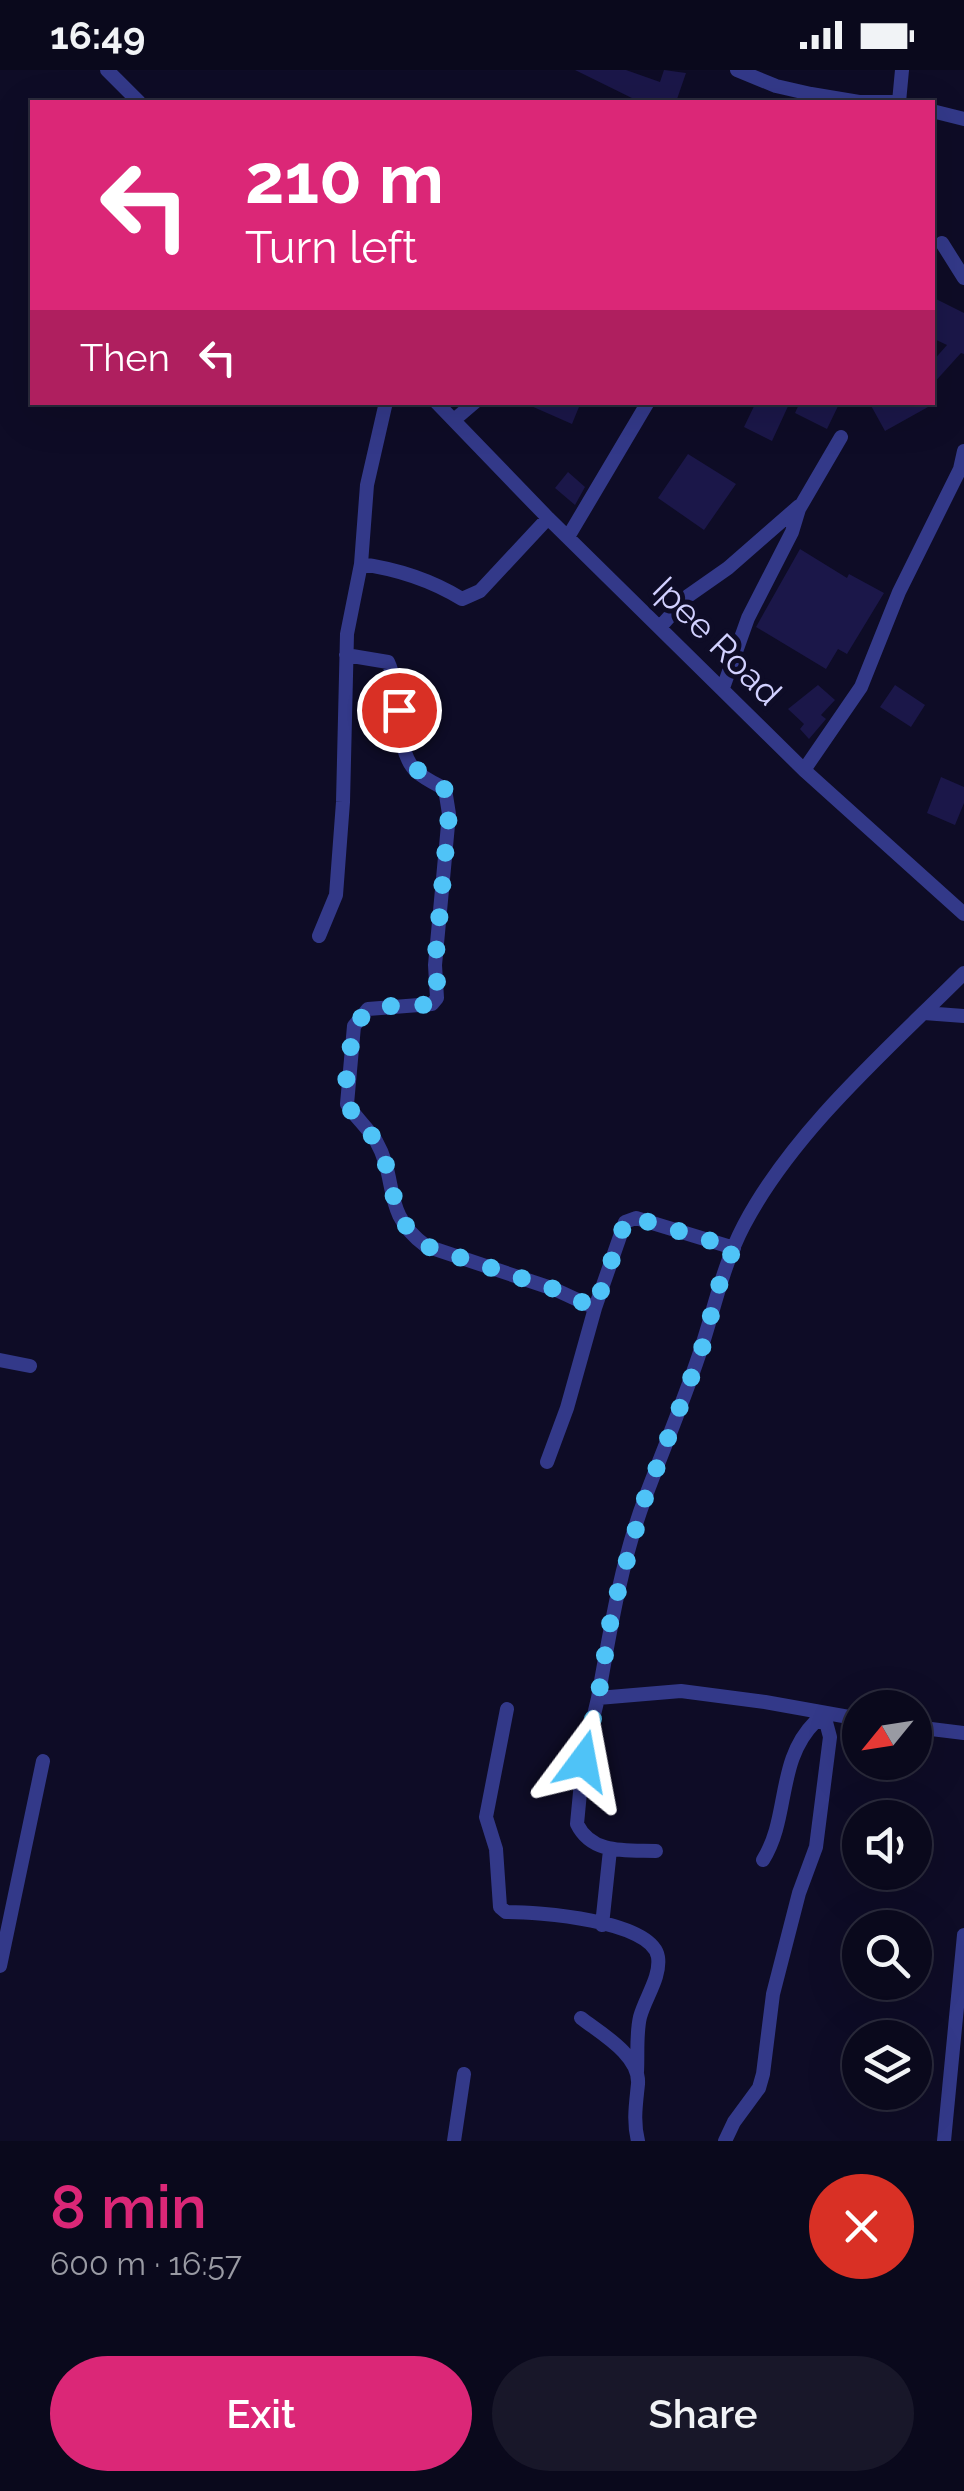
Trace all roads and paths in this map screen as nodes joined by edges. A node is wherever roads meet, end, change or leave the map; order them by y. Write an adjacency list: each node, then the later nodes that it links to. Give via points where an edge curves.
1 (107, 70): 5 (street)
2 (736, 70): 4 (street)
3 (902, 70): 7 (street)
4 (809, 98): 6 (street)
5 (137, 100)
6 (834, 100)
7 (899, 100)
8 (935, 112): 9 (street)
9 (964, 118)
10 (942, 243): 11 (street)
11 (964, 278)
12 (385, 405): 22 (street, via 367,485)
13 (439, 405): 16 (street, Ipee Road)
14 (471, 405): 16 (street)
15 (646, 405): 21 (street)
16 (454, 420): 20 (street, Ipee Road)
17 (840, 437): 19 (street)
18 (964, 450): 26 (street, via 861,687)
19 (803, 502): 23 (street); 25 (street, via 738,641)
20 (548, 518): 21 (street, Ipee Road); 22 (street, via 480,591 462,599 394,569)
21 (568, 537): 23 (street, Ipee Road)
22 (361, 564): 24 (street)
23 (661, 626): 25 (street, Ipee Road)
24 (346, 655): 28 (street, via 336,894); 33 (street, via 388,662 407,757 414,770 446,790 449,814 437,998 432,1004 368,1009 360,1018 347,1104 378,1143 396,1213 412,1235 426,1246)
25 (724, 688): 26 (street, Ipee Road)
26 (804, 770): 27 (street, Ipee Road)
27 (964, 914)
28 (319, 936)
29 (964, 973): 30 (street)
30 (924, 1013): 31 (street); 32 (street, via 788,1159)
31 (964, 1016)
32 (734, 1248): 33 (street, via 636,1218 625,1222); 37 (street, via 644,1501 612,1612)
33 (595, 1308): 36 (street)
34 (0, 1360): 35 (street)
35 (30, 1366)
36 (547, 1462)
37 (598, 1698): 39 (street, via 681,1692); 44 (street, via 577,1824 592,1843)
38 (507, 1709): 47 (street, via 486,1817 500,1907)
39 (826, 1717): 40 (street); 46 (street, via 804,1733 792,1754 774,1842); 55 (street, via 830,1737 816,1847 773,1994 764,2074)
40 (842, 1718)
41 (932, 1729): 42 (street)
42 (964, 1733)
43 (43, 1761): 49 (street)
44 (610, 1850): 45 (street); 47 (street)
45 (656, 1852)
46 (763, 1860)
47 (602, 1924): 51 (street, via 638,1934 652,1943 658,1959 639,2019)
48 (964, 1936): 56 (street)
49 (0, 1966)
50 (581, 2018): 51 (street, via 618,2046)
51 (637, 2072): 54 (street)
52 (464, 2074): 53 (street)
53 (454, 2141)
54 (638, 2141)
55 (725, 2141)
56 (944, 2141)

